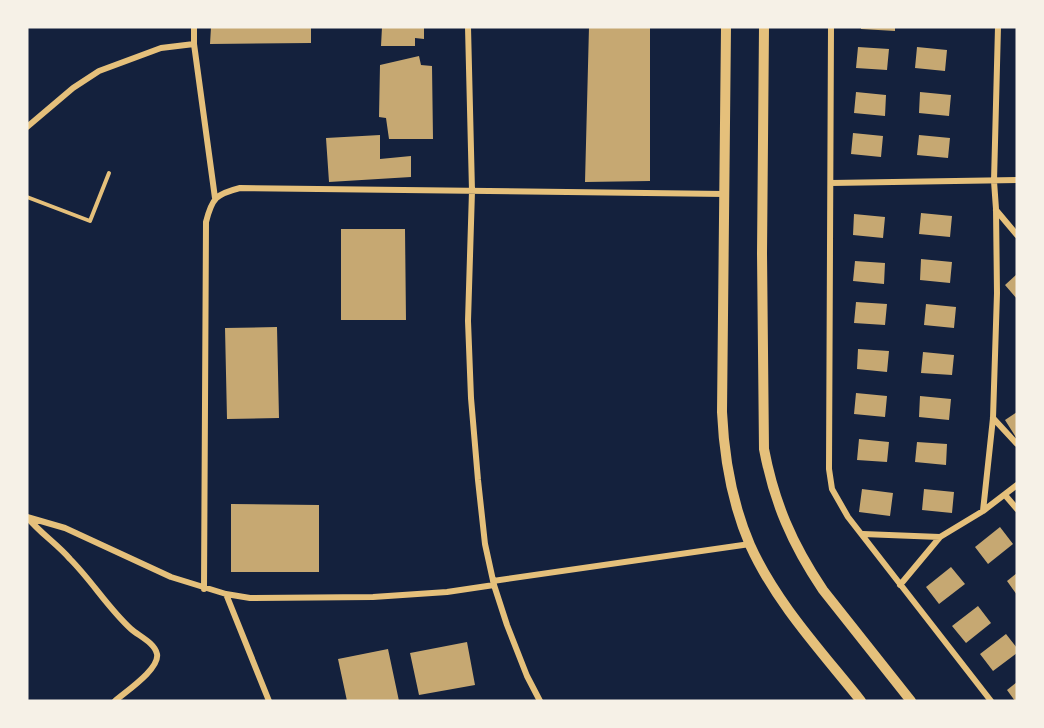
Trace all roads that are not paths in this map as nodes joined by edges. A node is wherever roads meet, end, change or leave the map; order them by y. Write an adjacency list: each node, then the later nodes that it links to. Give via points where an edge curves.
1 (194, 27): 7 (street)
2 (468, 27): 13 (street)
3 (726, 27): 14 (main road)
4 (764, 27): 37 (main road, via 764,449 769,474 781,514 809,570)
5 (831, 27): 12 (street)
6 (998, 27): 11 (street)
7 (194, 44): 8 (street, via 161,48 99,71); 16 (street)
8 (27, 127)
9 (109, 173): 15 (lane, via 90,221)
10 (1017, 180): 11 (street)
11 (994, 181): 12 (street); 17 (street)
12 (831, 183): 26 (street, via 829,469 838,502)
13 (472, 191): 14 (street); 16 (street, via 240,189); 29 (street, via 468,321 471,398 485,544)
14 (725, 194): 28 (main road, via 723,444)
15 (27, 196)
16 (215, 198): 31 (street, via 206,222)
17 (996, 209): 18 (street); 19 (street)
18 (1017, 235)
19 (993, 418): 20 (street); 24 (street)
20 (1017, 444)
21 (1017, 485): 22 (street)
22 (1005, 495): 23 (street); 24 (street)
23 (1017, 509)
24 (983, 511): 27 (street)
25 (27, 517): 31 (street, via 65,528); 33 (street, via 157,654 149,672)
26 (863, 534): 27 (street); 30 (street)
27 (940, 537): 30 (street)
28 (750, 544): 29 (street); 36 (main road, via 783,601)
29 (494, 583): 32 (street, via 447,592 373,597); 35 (street, via 507,625)
30 (900, 585): 38 (street)
31 (204, 589): 32 (street)
32 (226, 594): 34 (street)
33 (115, 701)
34 (270, 701)
35 (540, 701)
36 (861, 701)
37 (911, 701)
38 (991, 701)

